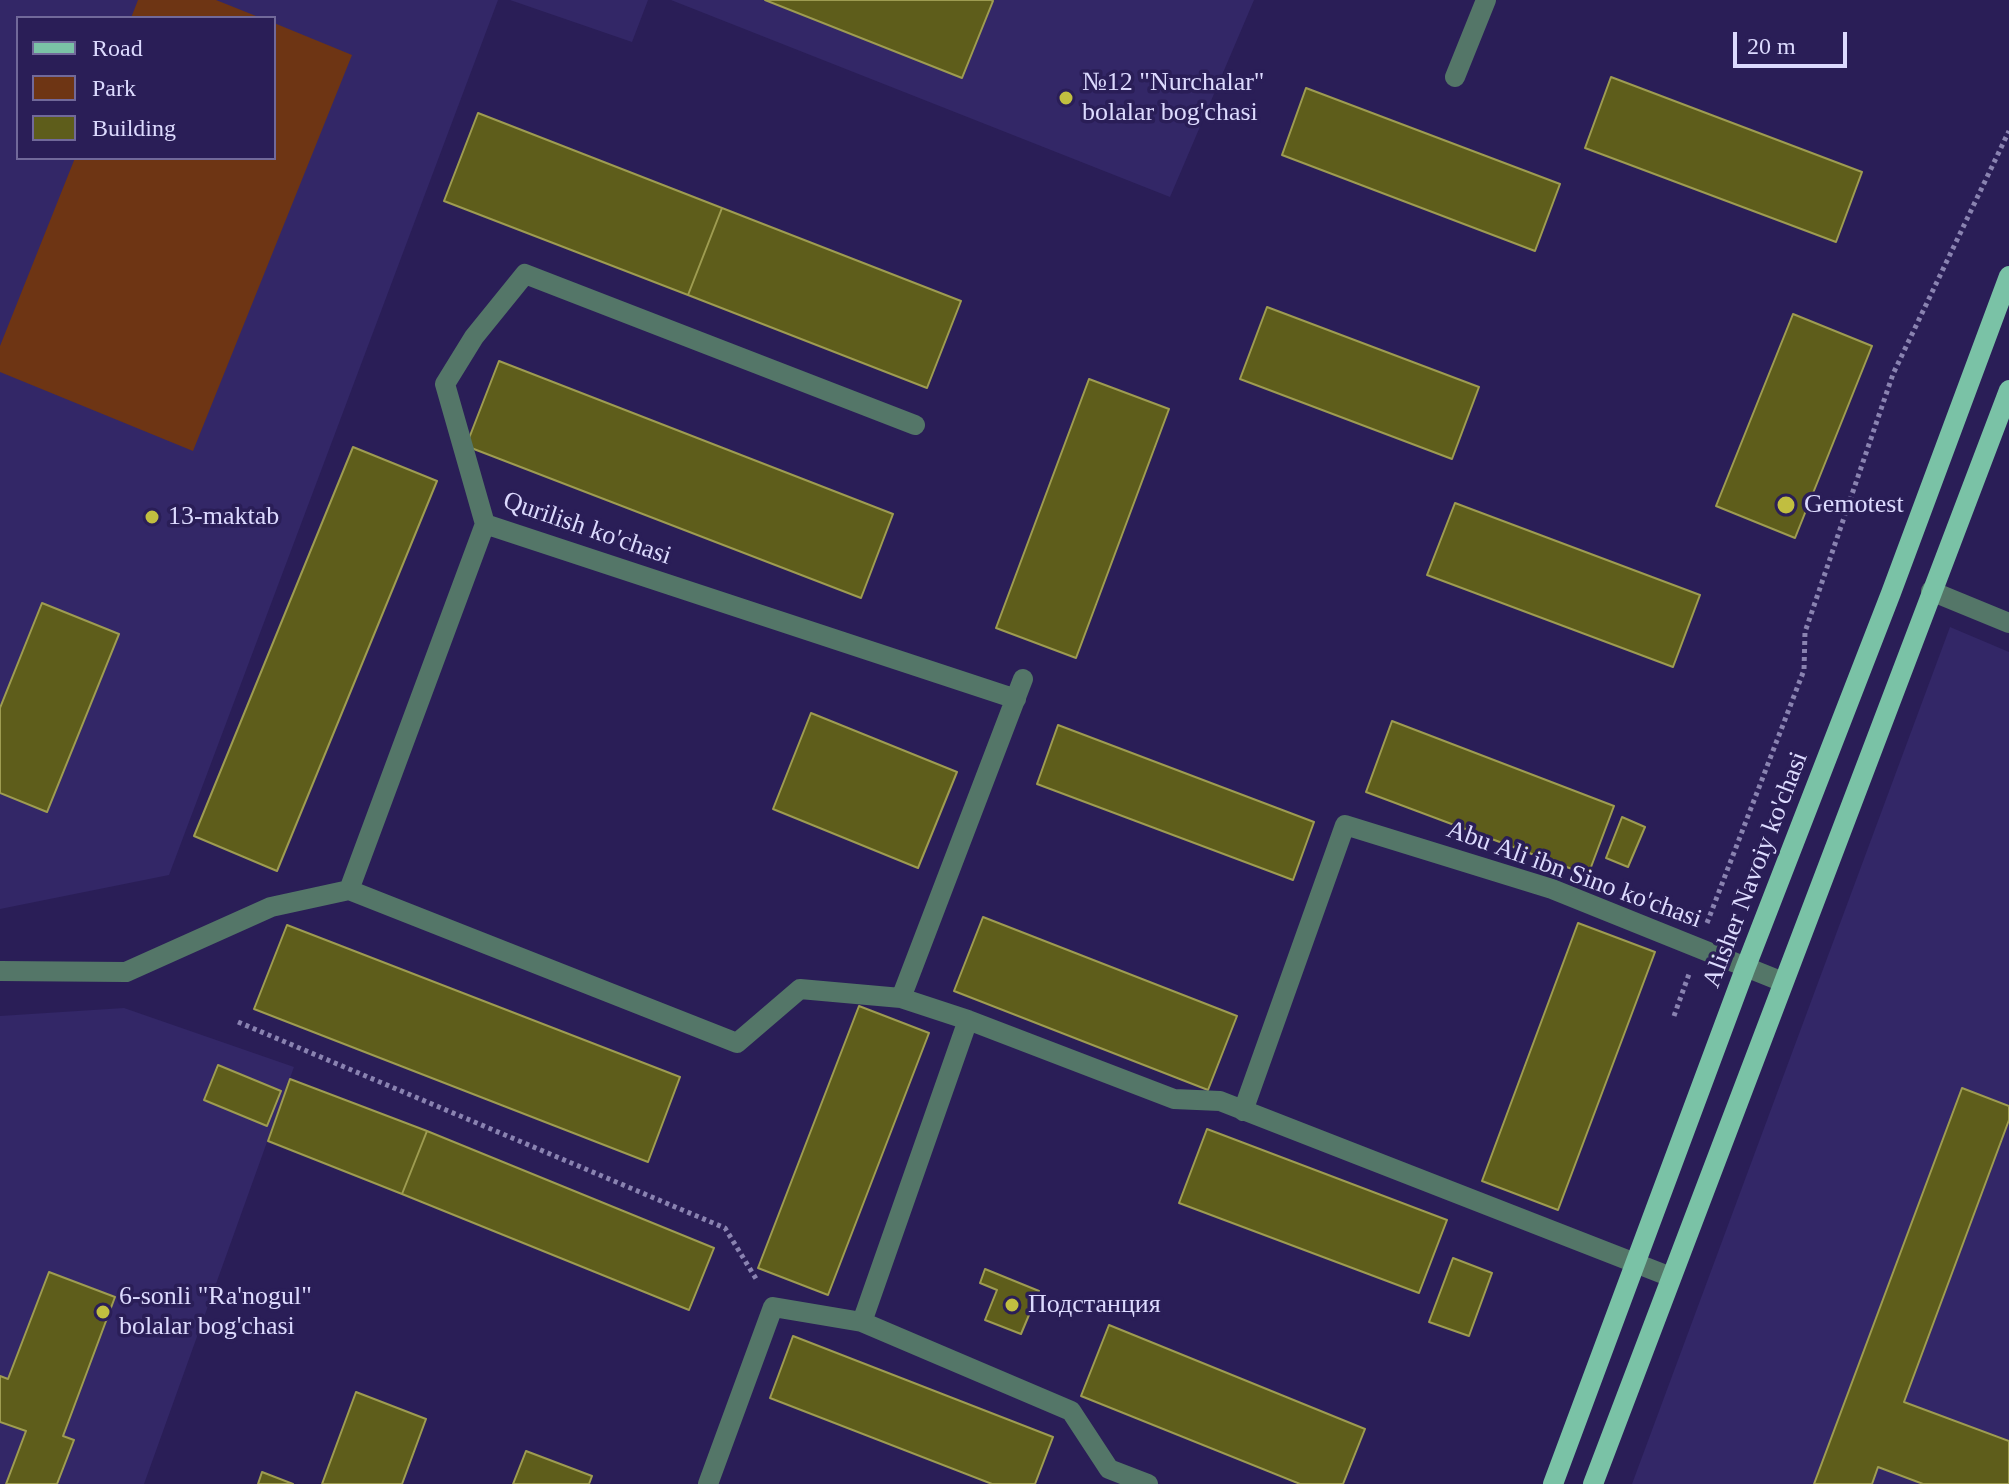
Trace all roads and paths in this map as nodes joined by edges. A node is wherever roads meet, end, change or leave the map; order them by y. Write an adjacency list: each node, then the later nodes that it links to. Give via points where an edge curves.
1 (1486, 0): 2 (street)
2 (1455, 77)
3 (2009, 131): 13 (path, via 1893,374 1805,632 1804,670)
4 (2009, 276): 14 (main road, Alisher Navoiy ko'chasi)
5 (2009, 390): 8 (main road)
6 (915, 425): 7 (street, Qurilish ko'chasi, via 525,274 474,337 445,384)
7 (485, 524): 11 (street, Qurilish ko'chasi); 12 (street)
8 (1931, 591): 9 (street); 16 (main road)
9 (2009, 623)
10 (1023, 679): 11 (street)
11 (1016, 699): 17 (street)
12 (349, 890): 15 (street, via 271,907 126,972); 17 (street, via 737,1043 800,989)
13 (1699, 946): 14 (street, Abu Ali ibn Sino ko'chasi); 18 (path); 21 (street, Abu Ali ibn Sino ko'chasi, via 1552,889 1345,825)
14 (1745, 969): 16 (street, Abu Ali ibn Sino ko'chasi); 22 (main road, Alisher Navoiy ko'chasi)
15 (0, 971)
16 (1783, 982): 23 (main road)
17 (901, 998): 19 (street)
18 (1674, 1016)
19 (968, 1020): 21 (street, via 1174,1099 1220,1101); 25 (street)
20 (238, 1022): 24 (path, via 725,1228)
21 (1243, 1111): 22 (street)
22 (1637, 1263): 23 (street); 29 (main road, Alisher Navoiy ko'chasi)
23 (1671, 1277): 30 (main road)
24 (773, 1307): 25 (street); 27 (street)
25 (862, 1322): 26 (street, via 1071,1411)
26 (1106, 1476): 28 (street)
27 (708, 1484)
28 (1148, 1484)
29 (1553, 1484)
30 (1593, 1484)

